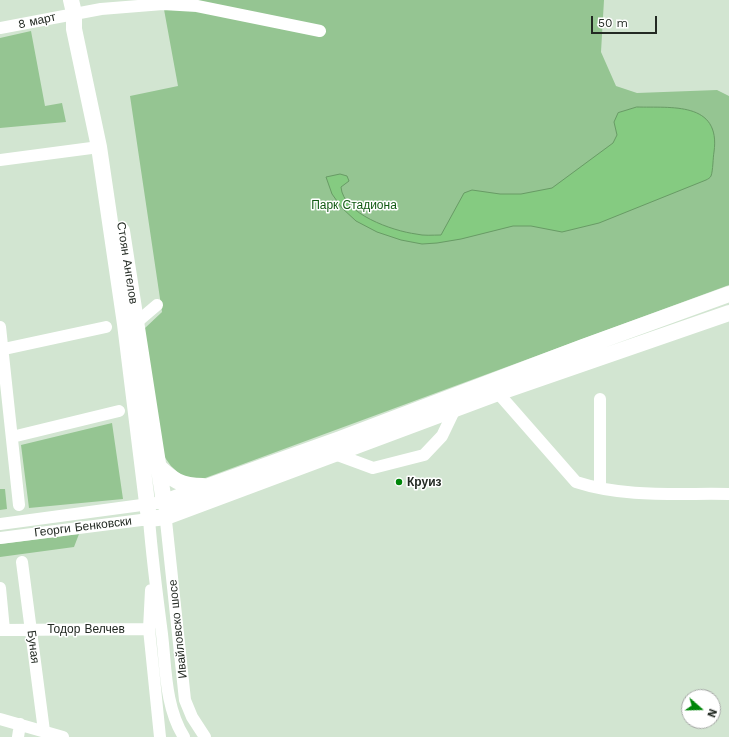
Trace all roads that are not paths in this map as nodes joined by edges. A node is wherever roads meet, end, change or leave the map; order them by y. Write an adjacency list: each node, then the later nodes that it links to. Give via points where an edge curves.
1 (73, 7): 2 (street, 8 март); 3 (street, 8 март, via 101,9 163,4 197,6); 4 (main road, Стоян Ангелов, via 74,28); 9 (main road, Стоян Ангелов, via 85,26 108,145)
2 (0, 28)
3 (320, 31)
4 (99, 148): 5 (street); 25 (main road, Стоян Ангелов, via 125,324)
5 (0, 160)
6 (729, 294): 20 (main road)
7 (157, 305): 9 (street)
8 (729, 313): 13 (main road)
9 (137, 322): 19 (main road, Стоян Ангелов)
10 (0, 327): 12 (street)
11 (106, 327): 12 (street)
12 (2, 350): 17 (street)
13 (498, 393): 15 (main road); 21 (street, via 576,482)
14 (600, 399): 21 (street)
15 (455, 409): 18 (main road); 18 (street, via 442,436 424,455 373,468)
16 (119, 411): 17 (street)
17 (12, 437): 23 (street)
18 (335, 454): 24 (main road)
19 (157, 465): 20 (main road, via 180,484); 24 (main road, Стоян Ангелов)
20 (208, 486): 24 (main road)
21 (600, 488): 22 (street, via 624,492)
22 (729, 494)
23 (19, 505)
24 (165, 509): 25 (main road, Георги Бенковски); 37 (street, Ивайловско шосе, via 185,700)
25 (148, 512): 26 (street, Георги Бенковски); 27 (street, Георги Бенковски); 29 (street, Ивайловско шосе)
26 (0, 524)
27 (0, 538)
28 (22, 562): 33 (street, Буная)
29 (155, 578): 31 (street, via 150,594); 41 (street, Ивайловско шосе, via 169,697 175,719)
30 (0, 588): 32 (street)
31 (149, 629): 33 (street, Тодор Велчев); 40 (street)
32 (2, 630): 33 (street, Тодор Велчев)
33 (31, 630): 36 (street, Буная)
34 (0, 719): 35 (street)
35 (20, 724): 36 (street); 38 (street)
36 (44, 731): 39 (street)
37 (203, 736)
38 (18, 737)
39 (63, 737)
40 (160, 737)
41 (184, 737)

